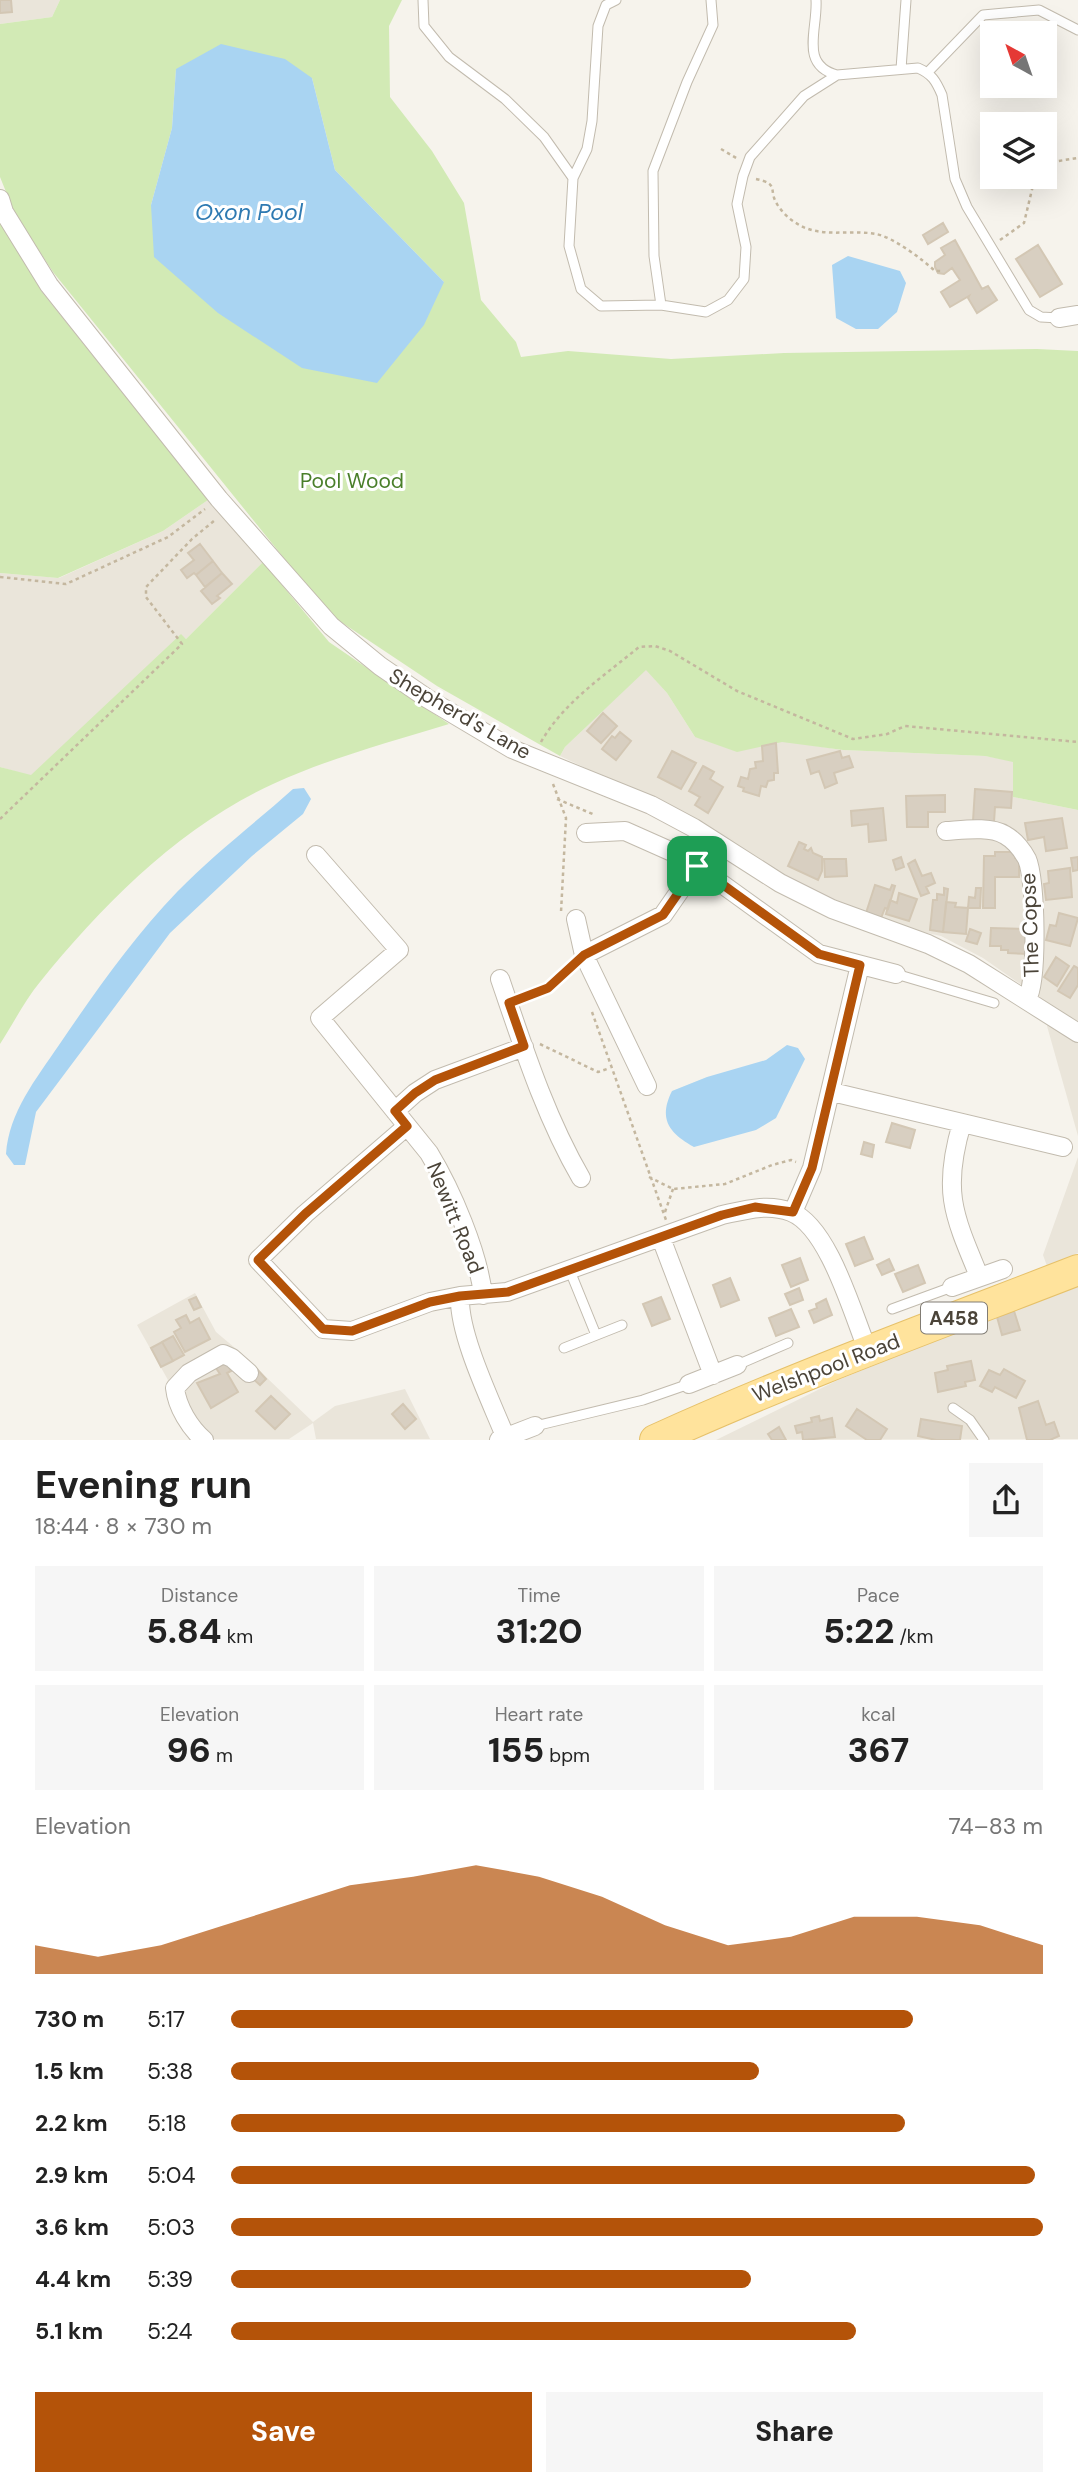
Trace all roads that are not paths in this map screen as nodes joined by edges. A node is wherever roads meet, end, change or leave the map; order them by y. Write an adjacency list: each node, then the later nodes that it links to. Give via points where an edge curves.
1 (423, 0): 10 (lane, via 424,26 449,57 505,99 544,137)
2 (616, 0): 10 (lane, via 606,5 598,26 592,121 587,149)
3 (711, 0): 12 (lane, via 713,24 653,171 654,256)
4 (816, 0): 9 (lane, via 816,63)
5 (906, 0): 7 (lane)
6 (1078, 30): 8 (lane, via 1039,10 984,15)
7 (901, 69): 8 (lane); 9 (lane)
8 (928, 72): 14 (lane, via 942,94 955,179 967,207 1029,310 1041,317)
9 (837, 75): 12 (lane, via 804,96 750,157 737,204 746,247 744,279 727,300 706,312)
10 (573, 178): 12 (lane, via 569,246 581,289 601,306)
11 (0, 199): 24 (street, Shepherd's Lane, via 49,285 220,507 331,626 380,666 512,749 651,805 780,883 832,909 928,944)
12 (661, 305)
13 (1078, 315): 14 (street)
14 (1059, 318)
15 (946, 831): 24 (street, The Copse, via 1003,833 1028,860 1033,981)
16 (586, 833): 18 (street, via 625,831)
17 (316, 855): 30 (street, Newitt Road, via 399,950 320,1018)
18 (697, 866): 20 (street, via 663,915); 21 (street, via 819,954)
19 (576, 919): 20 (street)
20 (584, 955): 28 (street)
21 (860, 965): 22 (street); 29 (street)
22 (896, 974): 25 (lane)
23 (500, 979): 27 (street)
24 (1027, 999): 26 (street, Shepherd's Lane)
25 (994, 1003)
26 (1078, 1033)
27 (524, 1046): 30 (street, via 435,1080); 34 (street)
28 (647, 1086)
29 (832, 1092): 31 (street); 35 (street, via 812,1168)
30 (395, 1111): 32 (street, Newitt Road)
31 (962, 1123): 33 (street); 40 (street, via 953,1152 952,1206)
32 (407, 1126): 42 (street, Newitt Road, via 444,1177 471,1246); 43 (street, via 258,1260 323,1329 352,1331 430,1302)
33 (1063, 1147)
34 (581, 1178)
35 (793, 1212): 36 (street, via 755,1207); 49 (street, via 806,1221 828,1252)
36 (661, 1238): 39 (street); 52 (street)
37 (1003, 1269): 40 (street)
38 (1078, 1270): 49 (main road, Welshpool Road / A458)
39 (570, 1271): 42 (street, via 508,1292); 46 (lane)
40 (979, 1276): 41 (street)
41 (952, 1287): 44 (lane)
42 (483, 1295): 43 (street)
43 (460, 1296): 56 (street, via 468,1341)
44 (892, 1309)
45 (622, 1325): 46 (lane)
46 (596, 1335): 48 (lane)
47 (788, 1343): 50 (lane)
48 (564, 1348)
49 (867, 1351): 58 (main road, Welshpool Road / A458)
50 (737, 1365): 52 (street)
51 (248, 1373): 57 (street, via 223,1354 189,1373 175,1388 191,1428)
52 (713, 1375): 53 (street)
53 (689, 1384): 55 (lane)
54 (953, 1408): 59 (lane, via 970,1420)
55 (535, 1426): 56 (street)
56 (502, 1438)
57 (204, 1440)
58 (655, 1440)
59 (984, 1440)

